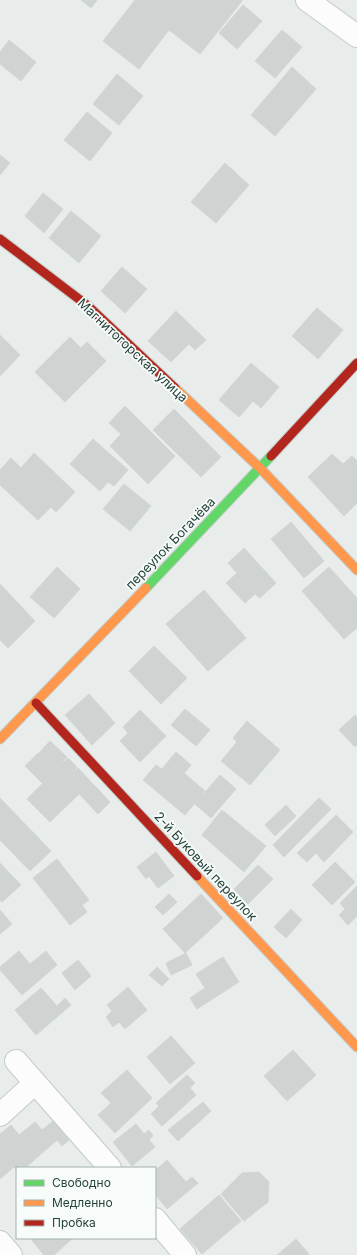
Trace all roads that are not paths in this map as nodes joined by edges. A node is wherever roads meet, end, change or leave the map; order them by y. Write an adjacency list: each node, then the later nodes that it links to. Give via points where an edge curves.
1 (307, 0): 2 (street)
2 (357, 36)
3 (0, 239): 5 (street, Магнитогорская улица, via 88,306)
4 (357, 363): 5 (street, переулок Богачёва)
5 (260, 468): 6 (street, Магнитогорская улица); 7 (street, переулок Богачёва)
6 (357, 570)
7 (36, 703): 8 (street, переулок Богачёва); 9 (street, 2-й Буковый переулок)
8 (0, 739)
9 (357, 1047)
10 (16, 1061): 11 (street)
11 (35, 1083): 12 (street); 13 (street)
12 (0, 1116)
13 (109, 1167)
14 (156, 1220): 17 (street)
15 (0, 1242): 16 (street)
16 (11, 1255)
17 (185, 1255)

